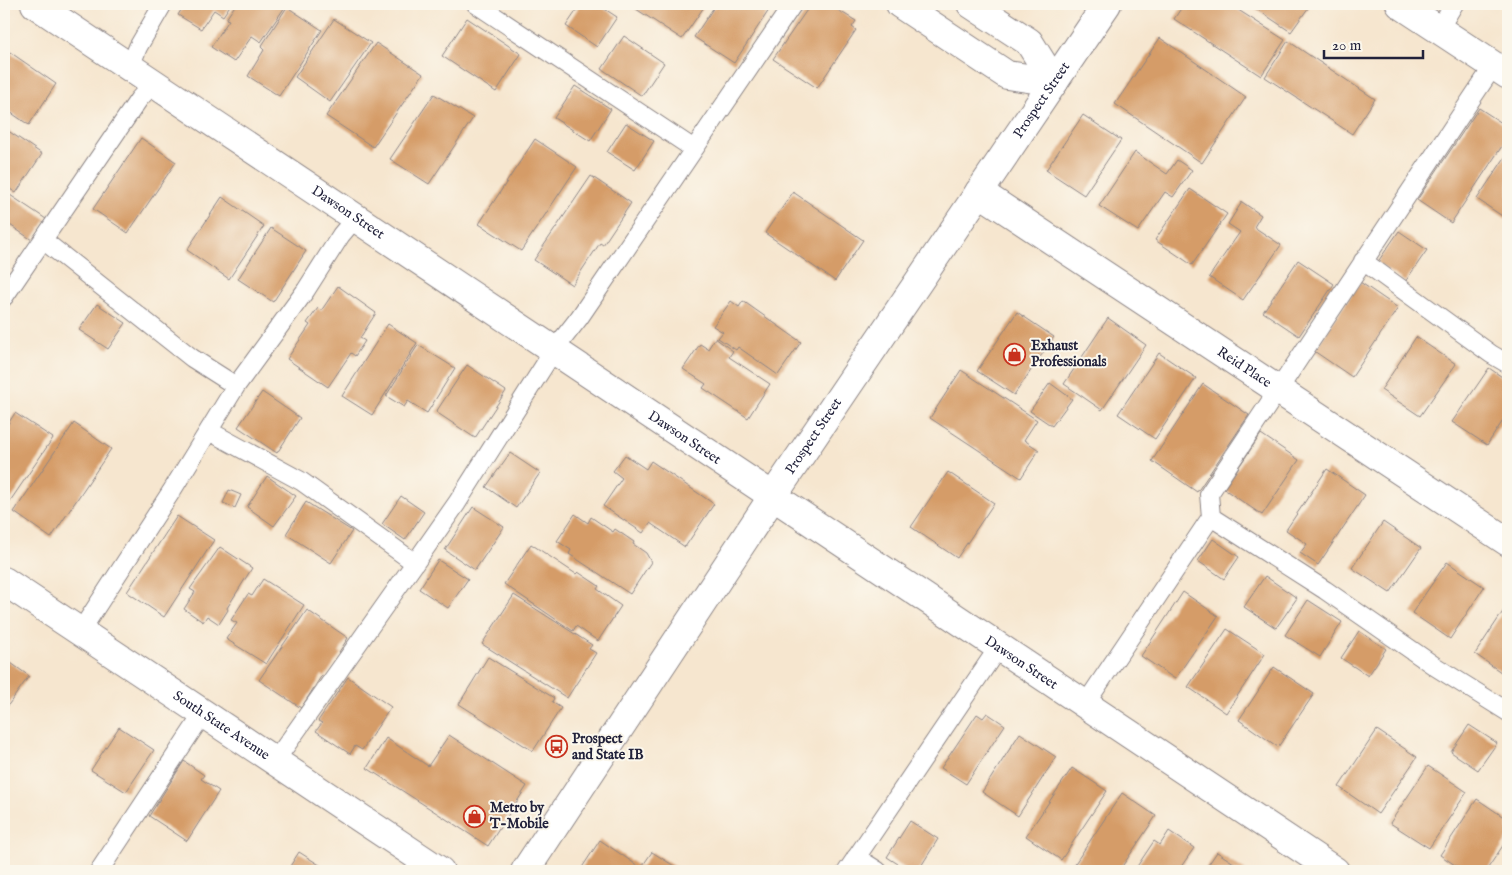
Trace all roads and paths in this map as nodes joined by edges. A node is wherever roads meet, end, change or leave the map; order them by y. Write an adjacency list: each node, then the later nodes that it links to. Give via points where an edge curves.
1 (35, 4): 11 (street, Dawson Street)
2 (163, 4): 11 (lane)
3 (476, 4): 15 (lane)
4 (793, 4): 15 (lane)
5 (900, 4): 13 (street, via 1007,75)
6 (971, 4): 13 (street, via 1028,42)
7 (1107, 4): 13 (street, Prospect Street)
8 (1400, 4): 10 (street)
9 (1454, 4): 10 (lane)
10 (1439, 29): 12 (street)
11 (130, 67): 14 (street, Dawson Street)
12 (1501, 70): 19 (lane)
13 (1054, 82): 16 (street, Prospect Street)
14 (154, 83): 17 (street, Dawson Street); 18 (lane, via 139,99)
15 (694, 149): 21 (lane)
16 (979, 192): 24 (street, Reid Place); 26 (street, Prospect Street)
17 (356, 217): 21 (street, Dawson Street); 23 (lane)
18 (43, 240): 20 (lane); 23 (lane, via 192,358)
19 (1363, 261): 22 (lane); 24 (lane)
20 (4, 297)
21 (554, 350): 26 (street, Dawson Street); 29 (lane)
22 (1508, 364)
23 (236, 386): 25 (lane)
24 (1278, 389): 27 (lane, via 1209,494); 28 (street, Reid Place)
25 (209, 431): 29 (lane, via 301,481); 31 (lane)
26 (773, 496): 32 (street, Dawson Street); 40 (street, Prospect Street)
27 (1211, 517): 33 (lane); 34 (lane)
28 (1508, 542)
29 (415, 564): 36 (lane)
30 (4, 581): 31 (street, South State Avenue)
31 (80, 632): 35 (street, South State Avenue)
32 (998, 648): 33 (street, Dawson Street); 37 (lane)
33 (1084, 706): 42 (street, Dawson Street)
34 (1508, 712)
35 (203, 714): 36 (street, South State Avenue); 38 (lane)
36 (275, 761): 39 (street, South State Avenue)
37 (851, 864): 41 (lane)
38 (99, 871)
39 (440, 871)
40 (525, 871)
41 (878, 871)
42 (1335, 871)

